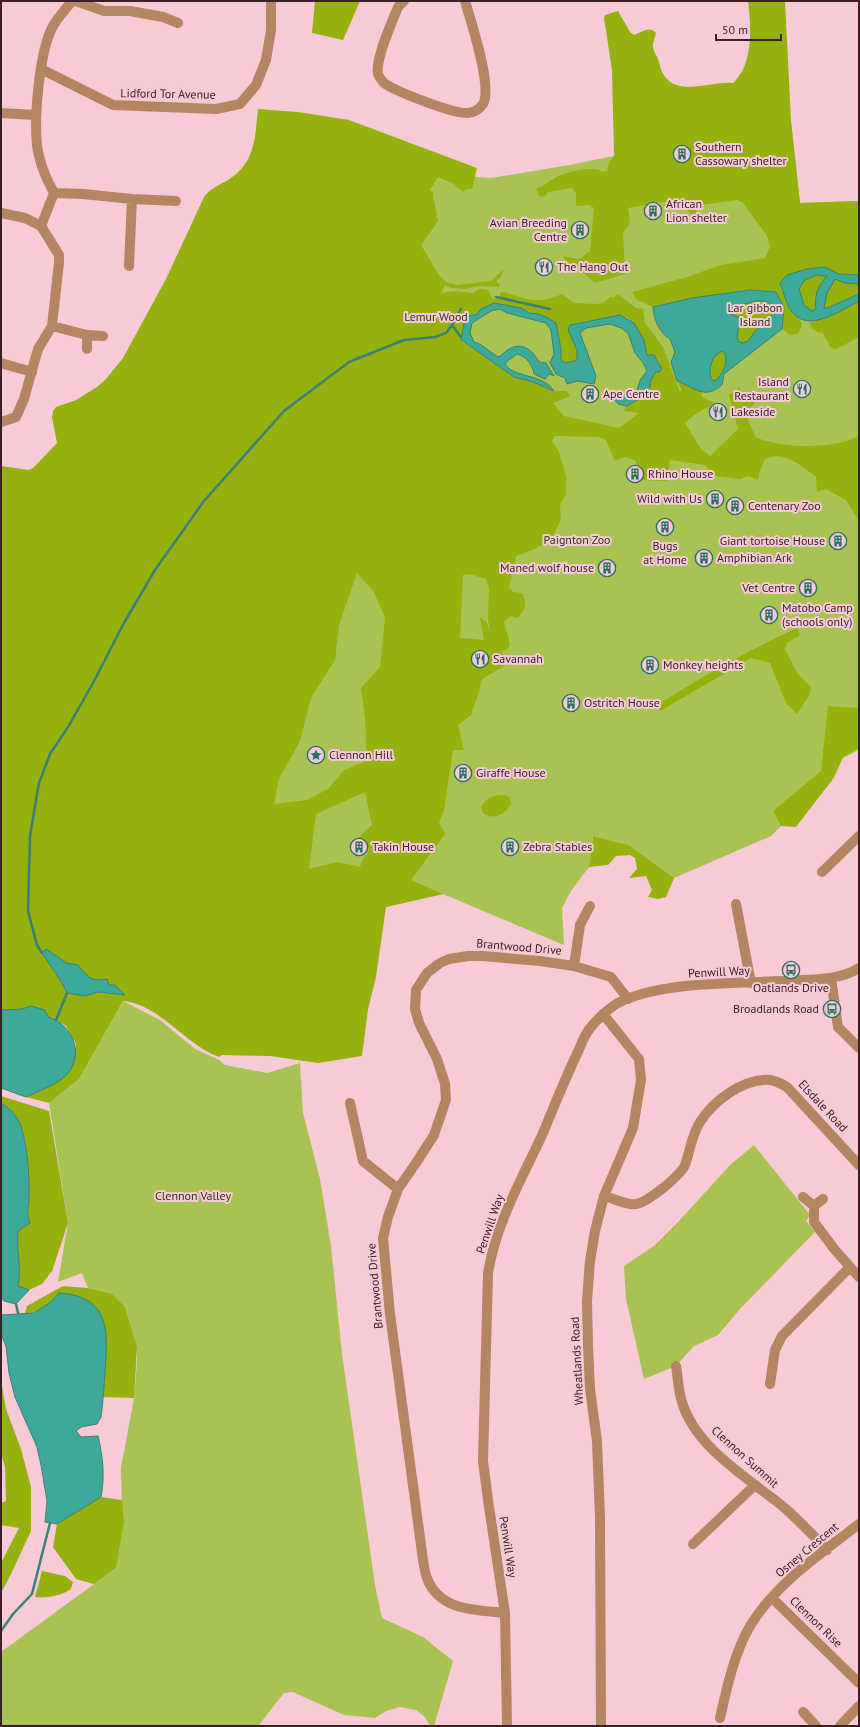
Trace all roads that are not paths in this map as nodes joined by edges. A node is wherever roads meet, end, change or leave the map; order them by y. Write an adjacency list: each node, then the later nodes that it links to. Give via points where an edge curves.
1 (72, 1): 7 (street, via 54,26)
2 (76, 1): 6 (street, via 104,11 136,12 162,16)
3 (271, 1): 7 (street, Lidford Tor Avenue, via 271,30 266,60 256,85 240,104 216,109 113,105)
4 (404, 1): 5 (street, via 398,7 378,61 378,75 386,85 412,97 460,113 469,113 479,109 486,96 482,65)
5 (465, 1)
6 (178, 22)
7 (41, 69): 9 (street)
8 (1, 113): 9 (street)
9 (35, 115): 10 (street, via 38,155)
10 (54, 193): 11 (street); 14 (street)
11 (132, 199): 12 (street); 15 (street)
12 (176, 201)
13 (1, 213): 14 (street, via 25,218)
14 (41, 226): 16 (street, via 59,255)
15 (129, 266)
16 (52, 326): 17 (street); 21 (street, via 38,349)
17 (87, 335): 18 (street); 19 (street)
18 (103, 336)
19 (87, 349)
20 (1, 363): 21 (street)
21 (32, 372): 22 (street, via 16,417)
22 (1, 422)
23 (859, 836): 24 (street)
24 (822, 872)
25 (736, 904): 30 (street)
26 (590, 906): 27 (street, via 580,925)
27 (574, 966): 31 (street, Brantwood Drive, via 611,977); 36 (street, Brantwood Drive, via 532,960 468,956 440,963 422,980 416,990 415,1009 422,1032 437,1059 445,1084 446,1100 434,1135)
28 (859, 968): 29 (street, Penwill Way)
29 (831, 978): 30 (street, Penwill Way); 33 (street, via 838,1027)
30 (751, 983): 31 (street, Penwill Way, via 664,989)
31 (628, 999): 32 (street, Penwill Way)
32 (603, 1014): 37 (street, Wheatlands Road, via 639,1059 641,1080 633,1128); 50 (street, Penwill Way, via 588,1032 565,1080 508,1208 491,1256 487,1289 484,1460)
33 (859, 1048)
34 (350, 1103): 36 (street, via 363,1160)
35 (859, 1165): 37 (street, Elsdale Road, via 787,1087 771,1080 757,1081 743,1085 713,1106 699,1122 684,1167 668,1184 635,1205)
36 (398, 1189): 50 (street, Brantwood Drive, via 383,1238 384,1268 423,1560 428,1580 438,1595 452,1604 465,1609)
37 (604, 1196): 56 (street, Wheatlands Road, via 590,1261 587,1301 590,1389 600,1518)
38 (803, 1197): 40 (street)
39 (822, 1199): 40 (street)
40 (814, 1206): 41 (street, via 814,1222)
41 (850, 1267): 42 (street); 44 (street, via 782,1336 775,1350)
42 (859, 1277)
43 (676, 1366): 45 (street, Clennon Summit, via 682,1401 693,1425 706,1443)
44 (770, 1384)
45 (754, 1486): 47 (street); 48 (street, Clennon Summit, via 786,1510)
46 (859, 1524): 48 (street, Osney Crescent)
47 (693, 1544)
48 (827, 1550): 49 (street, Osney Crescent, via 785,1583)
49 (772, 1598): 51 (street, Clennon Rise); 54 (street, Osney Crescent, via 750,1626 743,1642 729,1677)
50 (504, 1613): 55 (street, Penwill Way)
51 (859, 1683)
52 (859, 1706): 58 (street)
53 (804, 1712): 57 (street)
54 (720, 1718)
55 (507, 1726)
56 (601, 1726)
57 (816, 1726)
58 (840, 1726)

